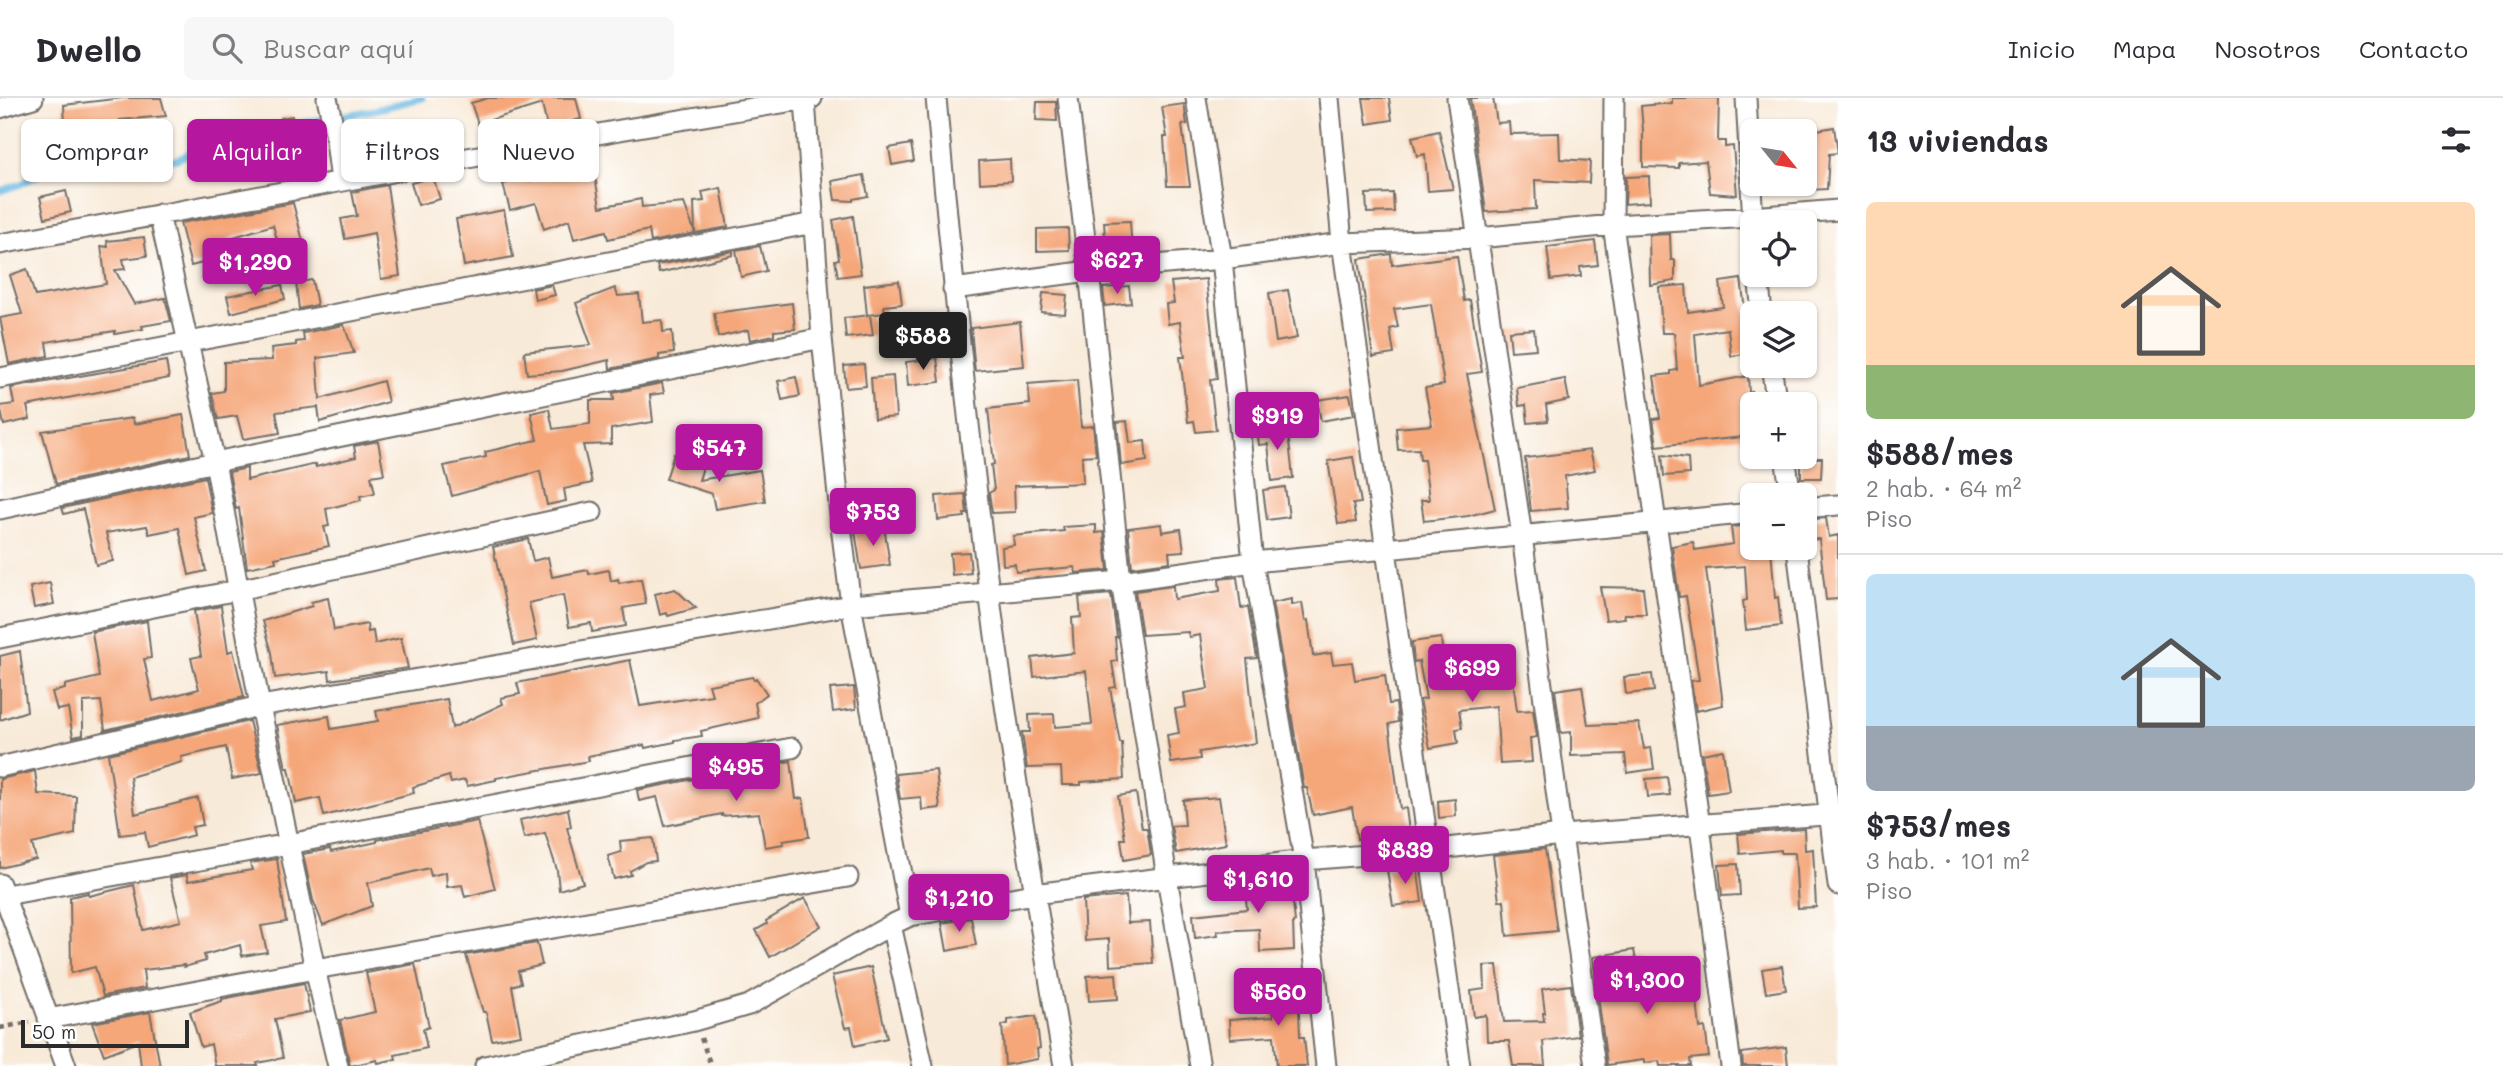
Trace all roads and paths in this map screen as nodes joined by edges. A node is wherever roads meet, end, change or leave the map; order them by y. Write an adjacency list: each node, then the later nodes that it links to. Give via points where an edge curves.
1 (33, 98): 11 (street)
2 (936, 98): 26 (street)
3 (1068, 98): 25 (street)
4 (1196, 98): 24 (street)
5 (1329, 98): 22 (street)
6 (1457, 98): 21 (street)
7 (1614, 98): 20 (street)
8 (1746, 98): 14 (street)
9 (808, 99): 12 (street); 19 (street)
10 (328, 101): 13 (street)
11 (0, 108)
12 (464, 159)
13 (341, 181): 17 (street)
14 (1752, 210)
15 (1838, 210): 16 (street)
16 (1817, 212)
17 (159, 214): 23 (street); 28 (street)
18 (1740, 220): 20 (street)
19 (814, 223): 27 (street); 28 (street)
20 (1613, 225): 21 (street); 36 (street)
21 (1478, 238): 22 (street); 37 (street)
22 (1342, 243): 24 (street); 38 (street)
23 (0, 244)
24 (1222, 259): 25 (street); 40 (street)
25 (1089, 271): 26 (street); 41 (street)
26 (953, 289): 43 (street)
27 (822, 338): 30 (street); 44 (street)
28 (190, 343): 29 (street); 30 (street)
29 (0, 378)
30 (215, 462): 33 (street); 42 (street)
31 (1838, 505): 32 (street)
32 (1817, 507)
33 (0, 509)
34 (592, 512): 42 (street)
35 (1740, 514): 36 (street)
36 (1655, 522): 37 (street); 50 (street)
37 (1522, 536): 38 (street); 51 (street)
38 (1387, 548): 40 (street); 53 (street)
39 (1799, 560): 49 (street)
40 (1253, 562): 41 (street); 54 (street)
41 (1121, 581): 43 (street); 56 (street)
42 (238, 590): 45 (street); 46 (street)
43 (989, 593): 44 (street); 59 (street)
44 (851, 605): 46 (street); 60 (street)
45 (0, 638)
46 (260, 706): 48 (street); 52 (street)
47 (792, 748): 52 (street)
48 (0, 767)
49 (1833, 815): 50 (street); 57 (street)
50 (1700, 826): 51 (street); 76 (street)
51 (1562, 835): 53 (street); 75 (street)
52 (289, 844): 58 (street); 62 (street)
53 (1429, 850): 54 (street); 74 (street)
54 (1304, 860): 56 (street); 73 (street)
55 (848, 877): 62 (street)
56 (1167, 878): 59 (street); 72 (street)
57 (1838, 885)
58 (1, 892): 63 (street)
59 (1034, 894): 60 (street); 71 (street)
60 (910, 916): 61 (street)
61 (891, 925): 64 (street, via 749,1005); 70 (street)
62 (315, 969): 63 (street); 67 (street)
63 (48, 1019): 65 (path); 66 (street)
64 (694, 1021): 68 (street); 69 (path)
65 (0, 1028)
66 (66, 1066)
67 (338, 1066)
68 (485, 1066)
69 (711, 1066)
70 (923, 1066)
71 (1064, 1066)
72 (1200, 1066)
73 (1326, 1066)
74 (1460, 1066)
75 (1595, 1066)
76 (1731, 1066)

